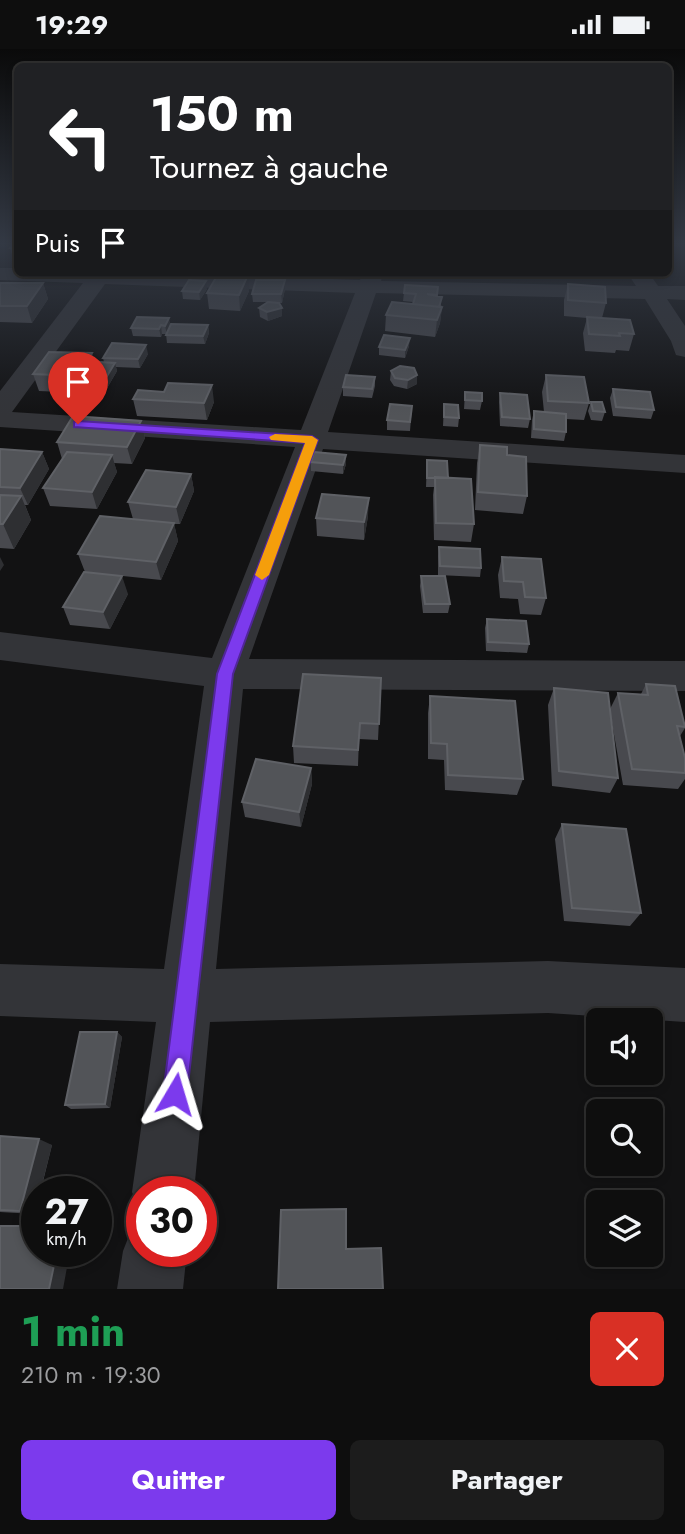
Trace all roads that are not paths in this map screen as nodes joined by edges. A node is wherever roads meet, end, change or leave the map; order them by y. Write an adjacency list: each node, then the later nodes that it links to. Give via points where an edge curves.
1 (82, 300): 5 (street)
2 (362, 300): 7 (street)
3 (656, 300): 4 (street)
4 (685, 350)
5 (0, 409)
6 (0, 419): 7 (street)
7 (312, 440): 8 (street); 10 (street)
8 (685, 464)
9 (0, 646): 10 (street)
10 (225, 674): 11 (street); 14 (street)
11 (685, 676)
12 (0, 990): 14 (street)
13 (685, 995): 14 (street, via 548,987)
14 (187, 996): 15 (street)
15 (165, 1176)
16 (153, 1267): 17 (street)
17 (150, 1289)

